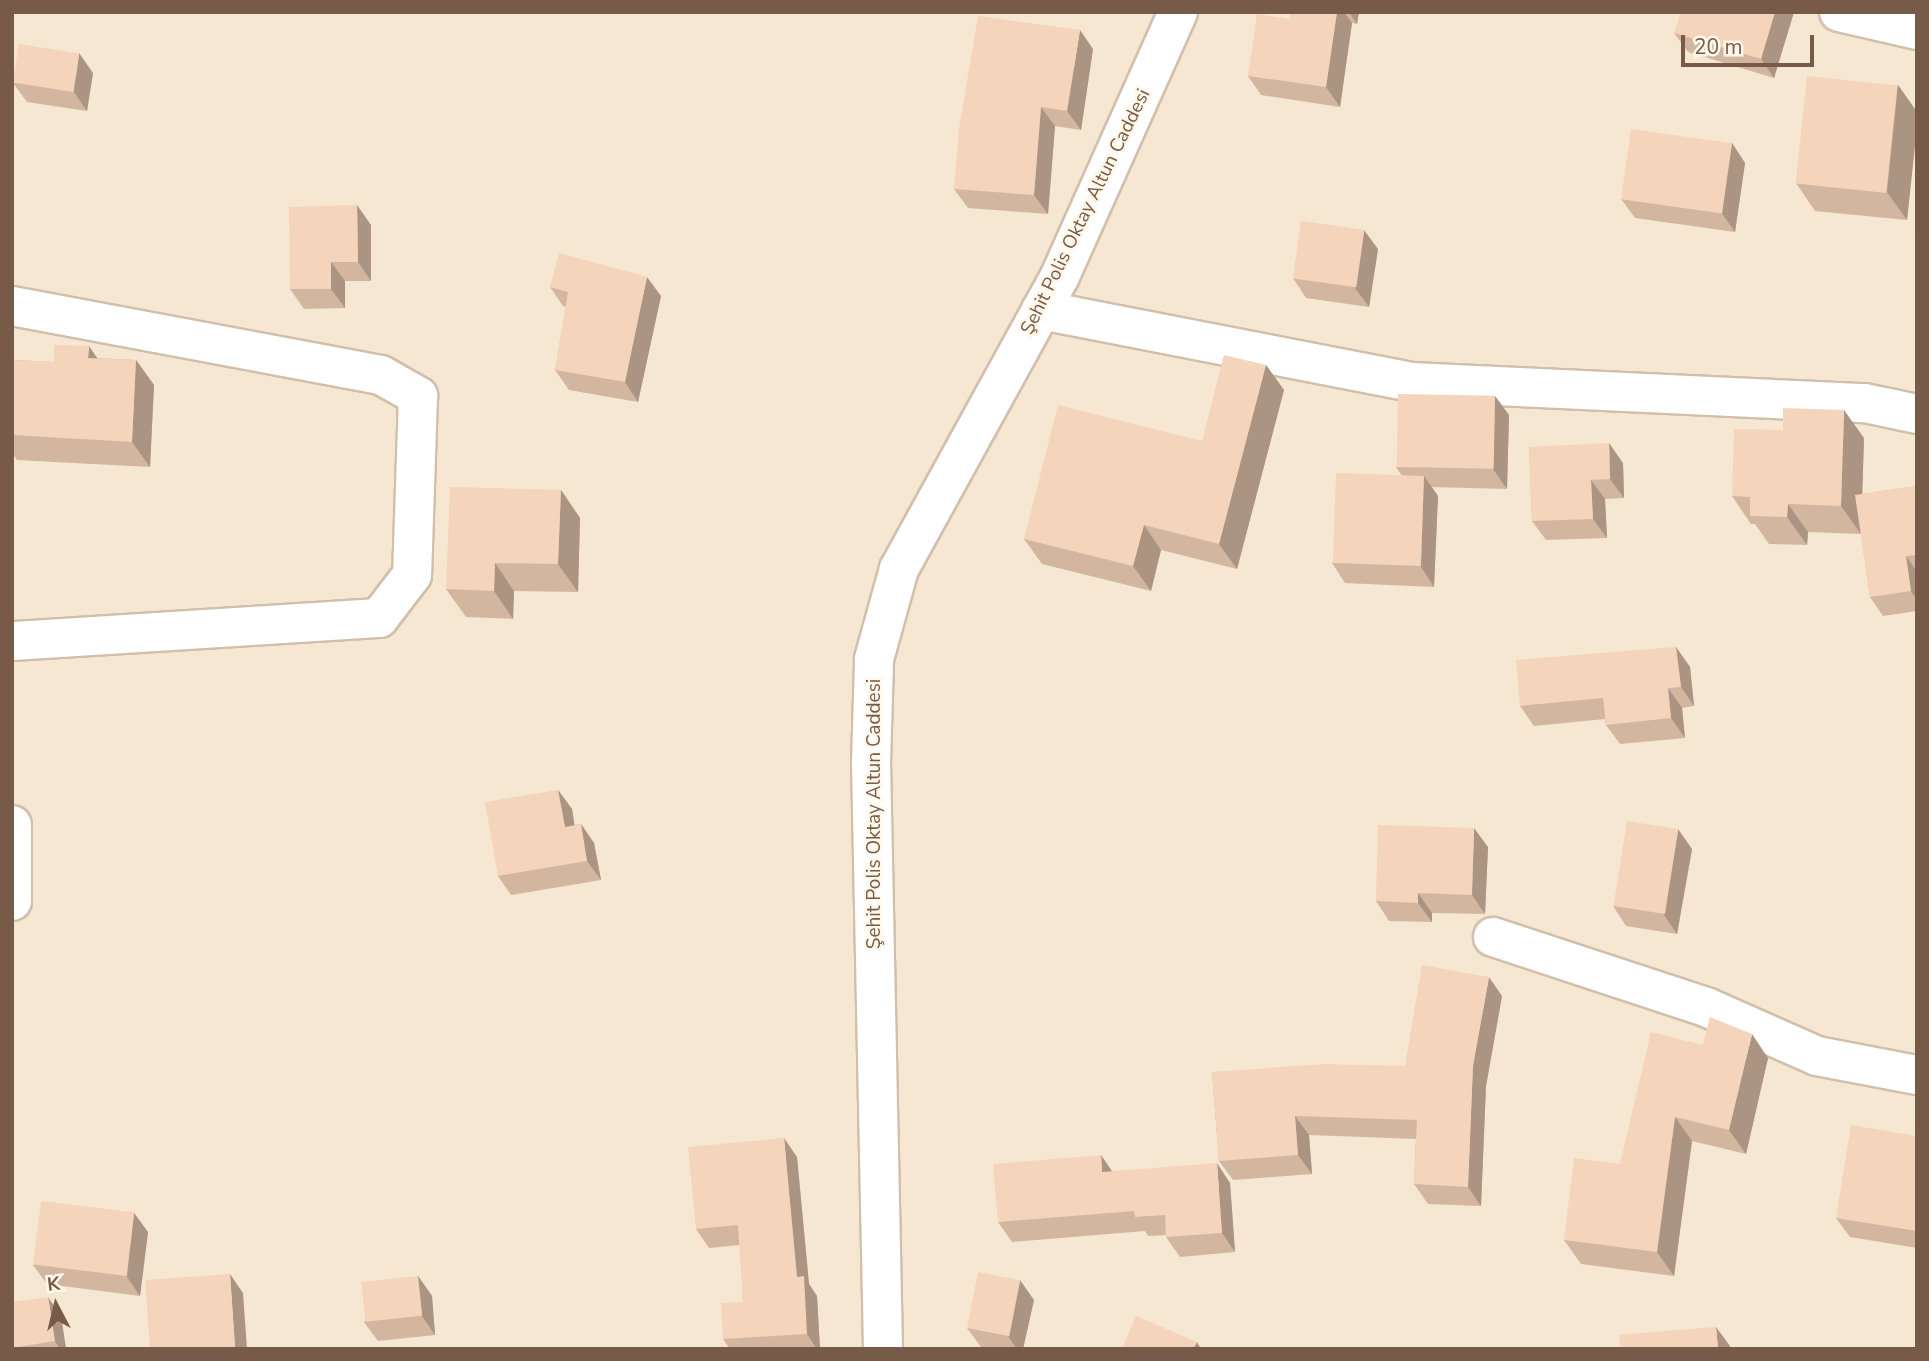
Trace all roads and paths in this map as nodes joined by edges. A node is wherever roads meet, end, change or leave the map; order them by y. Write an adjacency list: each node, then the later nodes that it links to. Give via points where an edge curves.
1 (1178, 12): 5 (street, Şehit Polis Oktay Altun Caddesi)
2 (1839, 12): 3 (street)
3 (1917, 30)
4 (12, 306): 7 (street, via 381,375 418,396 412,575 379,618)
5 (1041, 310): 6 (street, via 1412,383 1865,403); 12 (street, Şehit Polis Oktay Altun Caddesi, via 899,569 874,659 871,777)
6 (1917, 414)
7 (12, 641)
8 (12, 825): 9 (street)
9 (12, 901)
10 (1493, 937): 11 (street, via 1706,1007 1816,1056)
11 (1917, 1075)
12 (884, 1349)

